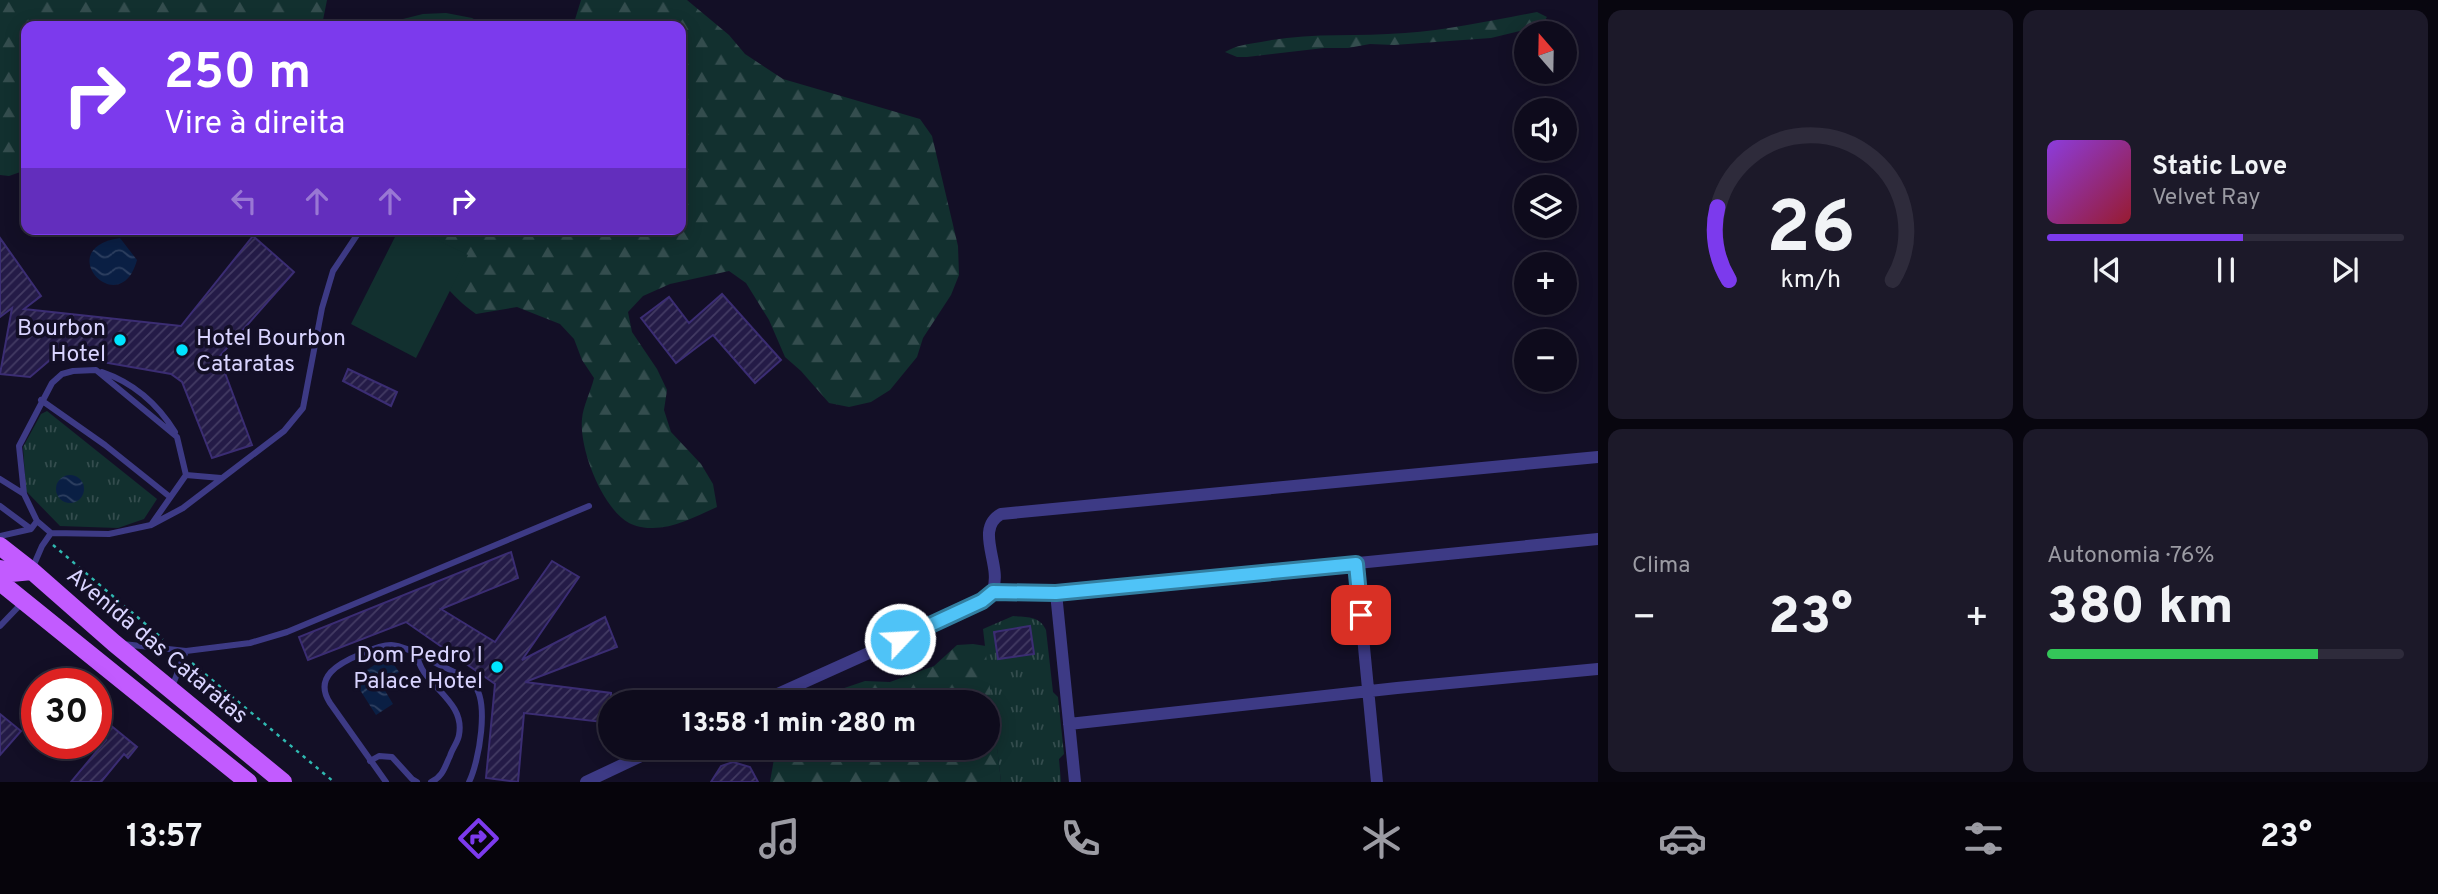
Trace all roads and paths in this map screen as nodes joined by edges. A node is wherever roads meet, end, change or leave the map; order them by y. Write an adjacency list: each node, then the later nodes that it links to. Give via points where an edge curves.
1 (357, 235): 5 (lane, via 333,271 303,408 284,431)
2 (41, 400): 4 (lane, via 62,374 96,370 177,437); 7 (lane, via 19,446); 8 (lane)
3 (1598, 457): 22 (street, via 1001,514 989,528)
4 (186, 475): 5 (lane); 8 (lane)
5 (221, 478): 12 (lane, via 183,508)
6 (0, 479): 7 (lane)
7 (24, 494): 11 (lane)
8 (170, 497): 12 (lane)
9 (0, 506): 13 (lane)
10 (589, 506): 27 (lane, via 287,632 250,643)
11 (37, 521): 13 (lane); 14 (lane)
12 (151, 525): 14 (lane, via 109,534)
13 (31, 529): 15 (lane)
14 (51, 533): 20 (lane)
15 (0, 536)
16 (1598, 539): 18 (street)
17 (0, 546): 20 (main road, Avenida das Cataratas)
18 (1356, 564): 23 (street); 32 (street)
19 (0, 569): 20 (main road, via 11,573)
20 (32, 570): 26 (main road, Avenida das Cataratas)
21 (0, 582): 24 (main road)
22 (993, 592): 23 (street); 31 (street, via 968,608)
23 (1056, 593): 33 (street)
24 (24, 602): 25 (lane); 36 (main road)
25 (0, 626)
26 (114, 643): 27 (lane); 30 (main road, Avenida das Cataratas)
27 (186, 651): 30 (lane)
28 (417, 654): 35 (lane, via 400,646 382,646 351,658 326,678 326,697); 40 (lane, via 421,669 445,695 458,724 459,735 440,776); 41 (lane, via 470,681 480,695 482,713)
29 (1598, 669): 32 (street)
30 (171, 688): 37 (main road, Avenida das Cataratas)
31 (787, 690)
32 (1369, 691): 33 (street); 44 (street)
33 (1069, 724): 43 (street)
34 (633, 760): 42 (street)
35 (370, 761): 38 (lane); 39 (lane, via 392,757)
36 (248, 782)
37 (283, 782)
38 (386, 782)
39 (417, 782)
40 (431, 782)
41 (470, 782)
42 (586, 782)
43 (1075, 782)
44 (1377, 782)

